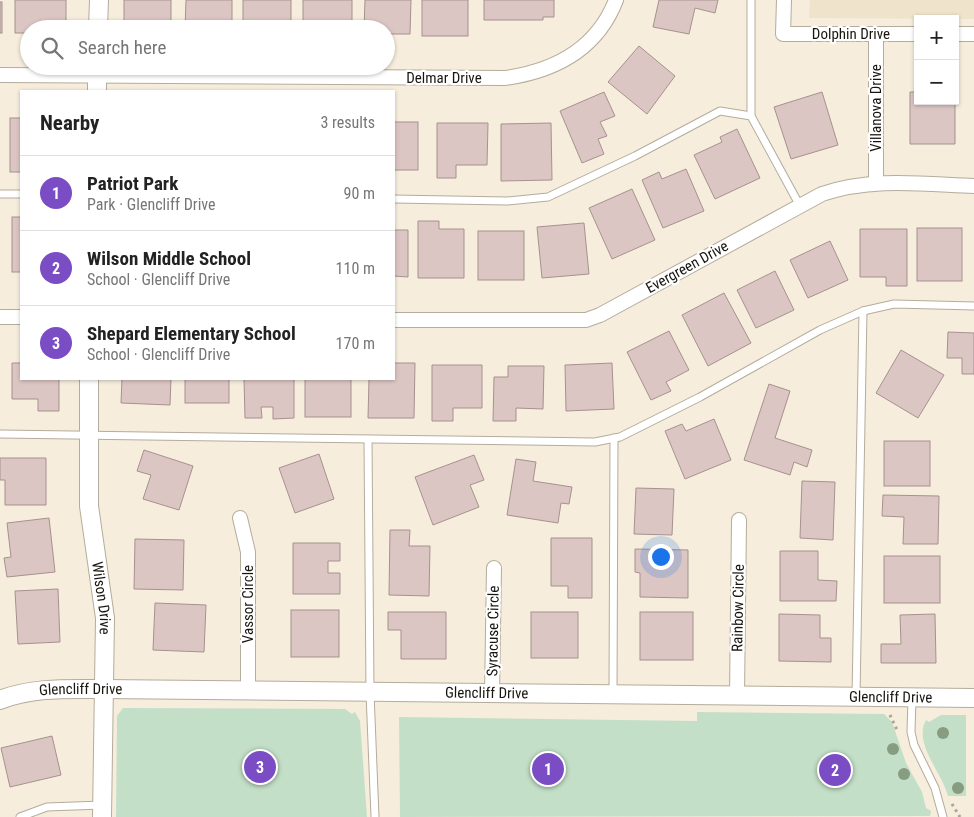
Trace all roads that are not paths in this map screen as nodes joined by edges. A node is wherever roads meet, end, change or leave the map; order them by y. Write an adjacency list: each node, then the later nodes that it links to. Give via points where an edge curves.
1 (98, 0): 5 (street)
2 (616, 0): 11 (street, Delmar Drive, via 604,24 578,51 562,62 526,75 505,78)
3 (751, 0): 12 (lane)
4 (784, 0): 6 (street, Dolphin Drive, via 784,34)
5 (98, 20)
6 (876, 34): 7 (street, Dolphin Drive); 13 (street, Villanova Drive)
7 (914, 34)
8 (959, 34): 9 (street)
9 (974, 34)
10 (0, 75): 11 (street, Delmar Drive)
11 (97, 78)
12 (750, 116): 17 (lane, via 720,111 548,197 507,201); 18 (lane)
13 (876, 183): 14 (street, Evergreen Drive); 18 (street, Evergreen Drive, via 842,187)
14 (974, 186)
15 (0, 194): 16 (lane)
16 (20, 194)
17 (395, 199)
18 (800, 206): 23 (street, Evergreen Drive, via 586,320)
19 (974, 306): 20 (lane, via 894,304)
20 (864, 311): 27 (lane, via 820,330 700,397); 38 (lane)
21 (0, 317): 22 (street)
22 (20, 317)
23 (395, 320)
24 (89, 380): 26 (street, Wilson Drive)
25 (0, 434): 26 (lane)
26 (89, 434): 28 (lane); 32 (street, Wilson Drive, via 89,506 105,618)
27 (614, 438): 28 (lane, via 595,442); 36 (lane)
28 (368, 439): 34 (lane)
29 (240, 518): 33 (street, Vassor Circle, via 248,552)
30 (739, 520): 37 (street, Rainbow Circle)
31 (494, 568): 35 (street, Syracuse Circle)
32 (103, 689): 33 (street, Glencliff Drive); 41 (street, Glencliff Drive, via 49,690); 42 (street, Wilson Drive)
33 (248, 692): 34 (street, Glencliff Drive)
34 (370, 693): 35 (street, Glencliff Drive); 44 (lane)
35 (492, 694): 36 (street, Glencliff Drive)
36 (613, 695): 37 (street, Glencliff Drive)
37 (737, 696): 38 (street, Glencliff Drive)
38 (856, 697): 39 (street, Glencliff Drive)
39 (912, 698): 40 (street, Glencliff Drive); 45 (lane, via 914,745 935,788)
40 (974, 698)
41 (0, 700)
42 (102, 811): 43 (lane, via 47,807)
43 (20, 817)
44 (375, 817)
45 (943, 817)

